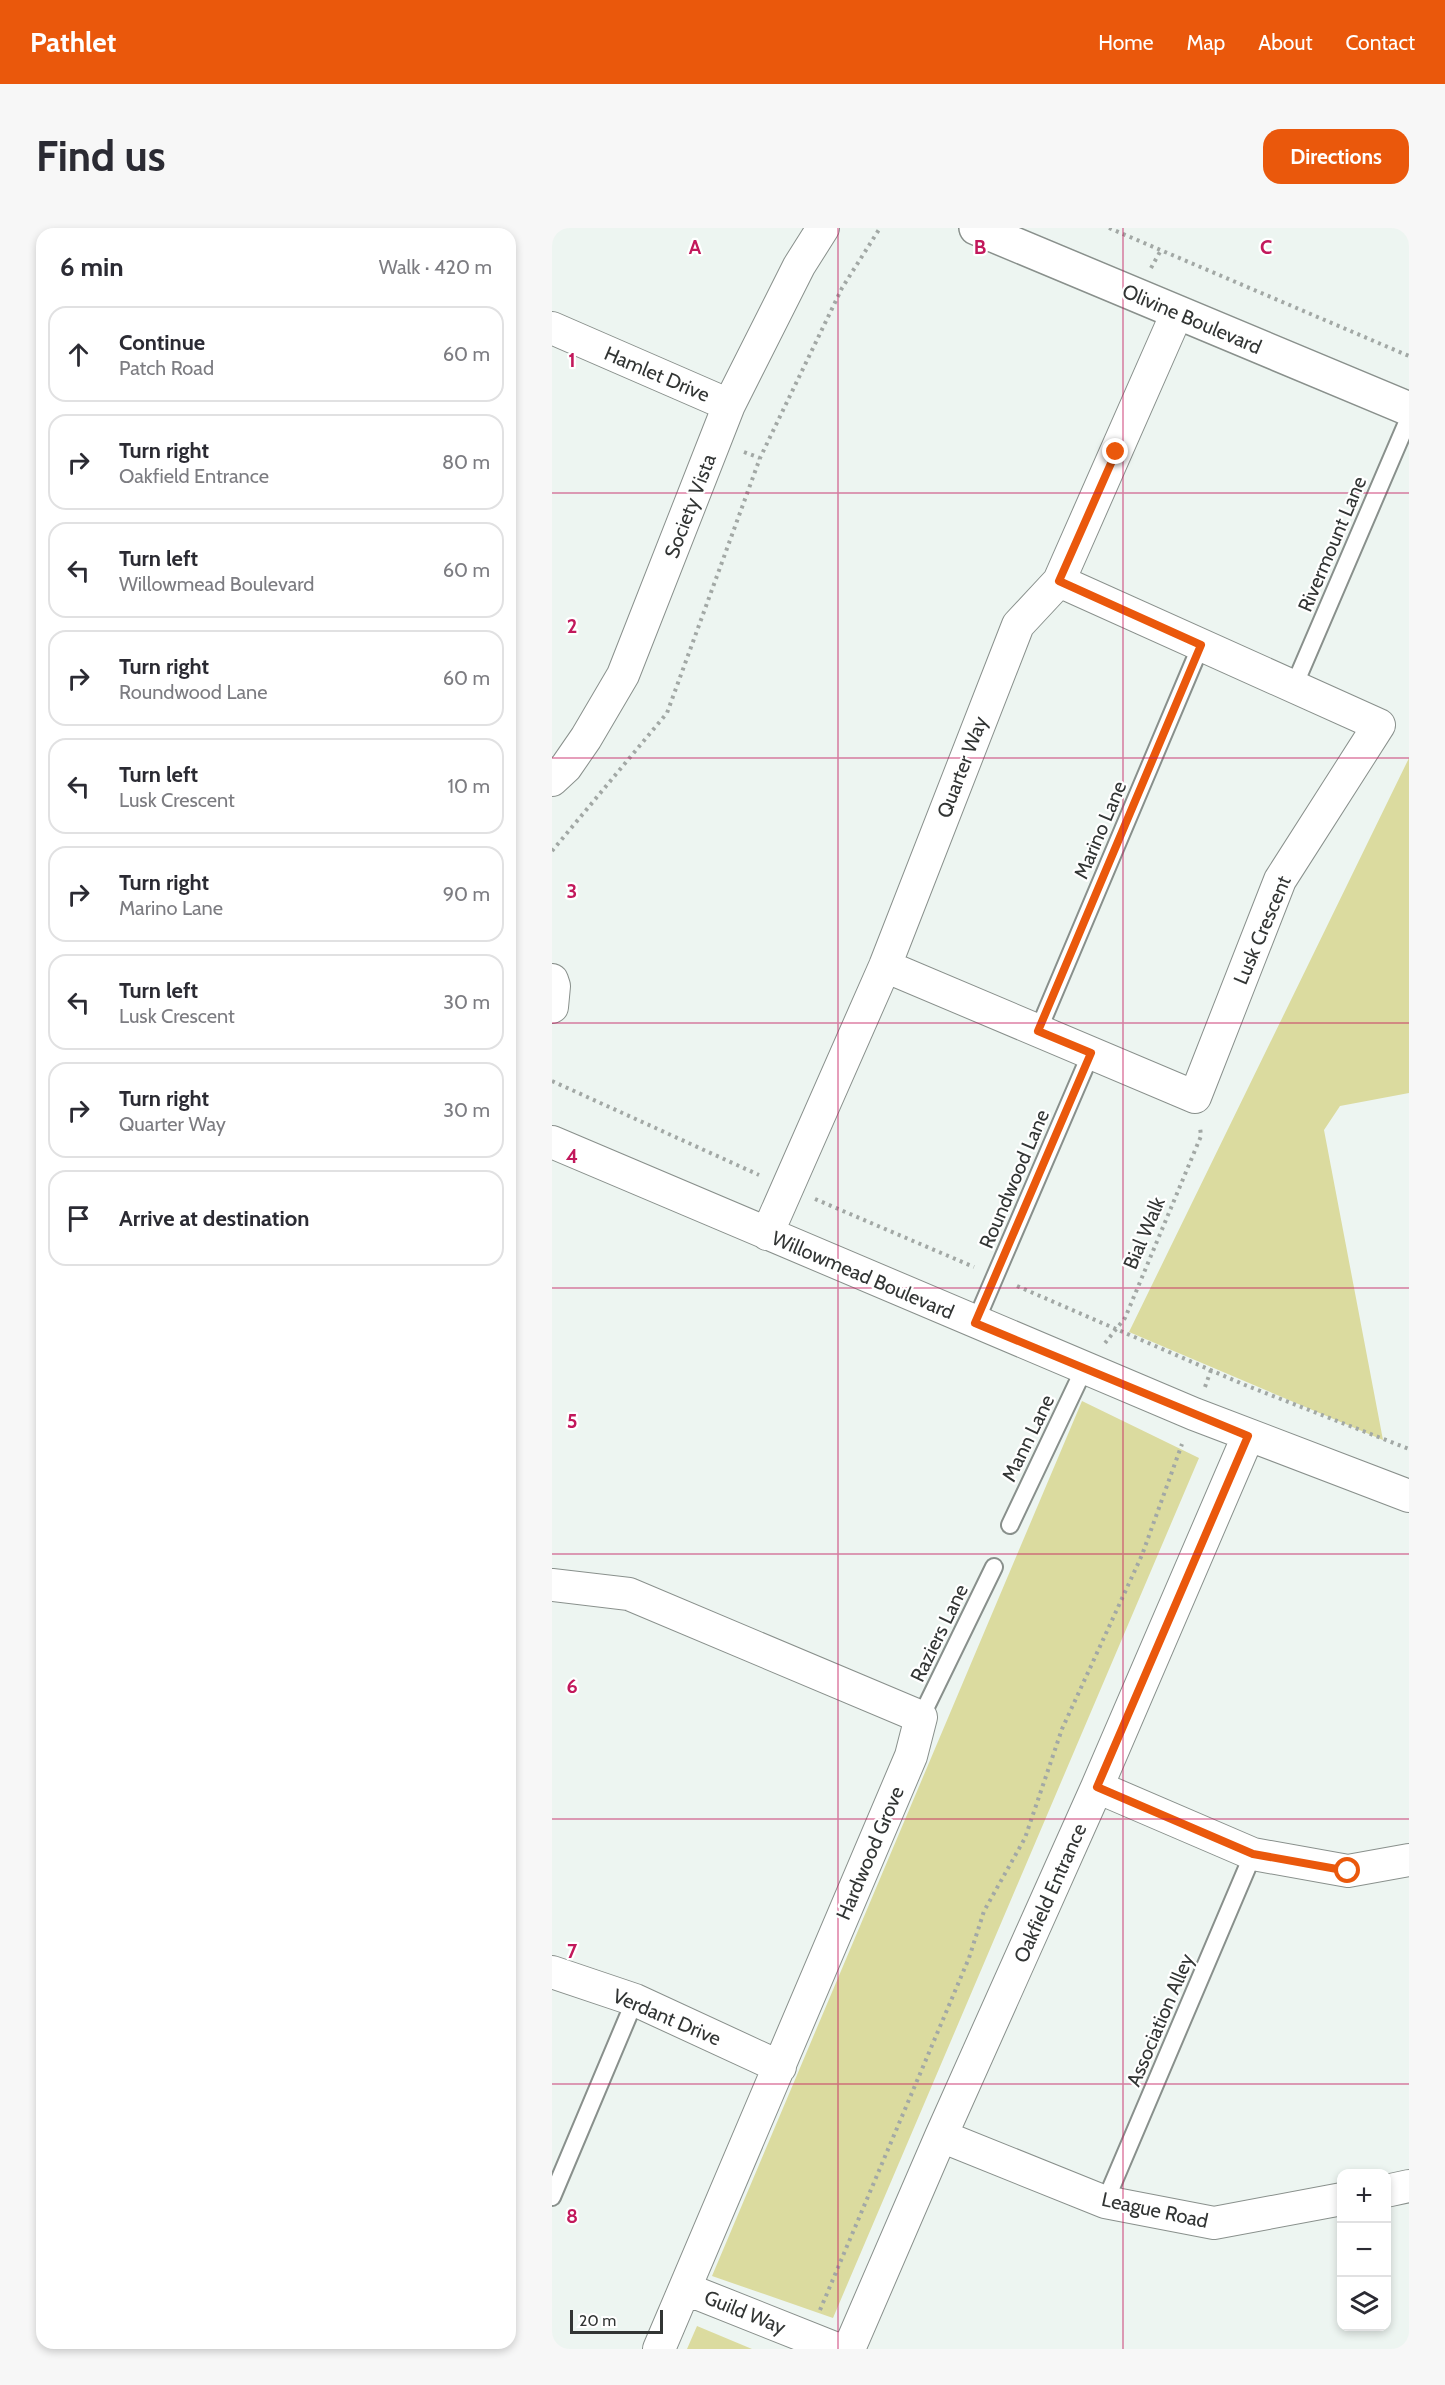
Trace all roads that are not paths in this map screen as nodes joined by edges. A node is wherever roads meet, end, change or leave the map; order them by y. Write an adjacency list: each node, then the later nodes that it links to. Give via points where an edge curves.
1 (823, 228): 5 (street, Society Vista, via 799,266)
2 (976, 228): 3 (street, Olivine Boulevard)
3 (1177, 313): 6 (street, Olivine Boulevard); 8 (street, Quarter Way)
4 (552, 328): 5 (street, Hamlet Drive)
5 (729, 405): 11 (street, Society Vista, via 623,675 586,738)
6 (1409, 409)
7 (1409, 417): 10 (lane, Rivermount Lane)
8 (1059, 581): 9 (street, Lusk Crescent); 12 (street, Quarter Way, via 1018,625)
9 (1201, 645): 10 (street, Lusk Crescent); 15 (lane, Marino Lane)
10 (1294, 686): 16 (street, Lusk Crescent, via 1379,725 1280,880 1195,1097)
11 (552, 780)
12 (885, 966): 15 (street); 18 (street, Quarter Way)
13 (552, 980): 14 (street)
14 (552, 1007)
15 (1038, 1031): 16 (street)
16 (1091, 1053): 19 (lane, Roundwood Lane)
17 (552, 1142): 18 (street, Willowmead Boulevard)
18 (767, 1234): 19 (street, Willowmead Boulevard)
19 (975, 1323): 20 (street, Willowmead Boulevard)
20 (1084, 1369): 21 (street, Willowmead Boulevard); 23 (lane, Mann Lane)
21 (1248, 1436): 22 (street, Willowmead Boulevard); 27 (street, Oakfield Entrance)
22 (1409, 1496)
23 (1010, 1526)
24 (994, 1567): 26 (lane, Raziers Lane)
25 (552, 1585): 26 (street, via 629,1594)
26 (921, 1717): 32 (street, Hardwood Grove, via 911,1756)
27 (1097, 1787): 28 (street); 33 (street, Oakfield Entrance)
28 (1253, 1854): 29 (street, via 1348,1871); 38 (lane, Association Alley)
29 (1409, 1860)
30 (552, 1972): 31 (street, Verdant Drive)
31 (635, 2000): 32 (street, Verdant Drive); 36 (lane)
32 (780, 2067): 39 (street, Hardwood Grove)
33 (941, 2136): 38 (street, League Road); 42 (street, Oakfield Entrance)
34 (1409, 2186): 35 (street)
35 (1391, 2190)
36 (552, 2197)
37 (1337, 2200): 38 (street, League Road, via 1215,2223)
38 (1105, 2202)
39 (686, 2289): 40 (street, Hardwood Grove); 41 (street, Guild Way)
40 (659, 2349)
41 (837, 2349)
42 (849, 2349)

